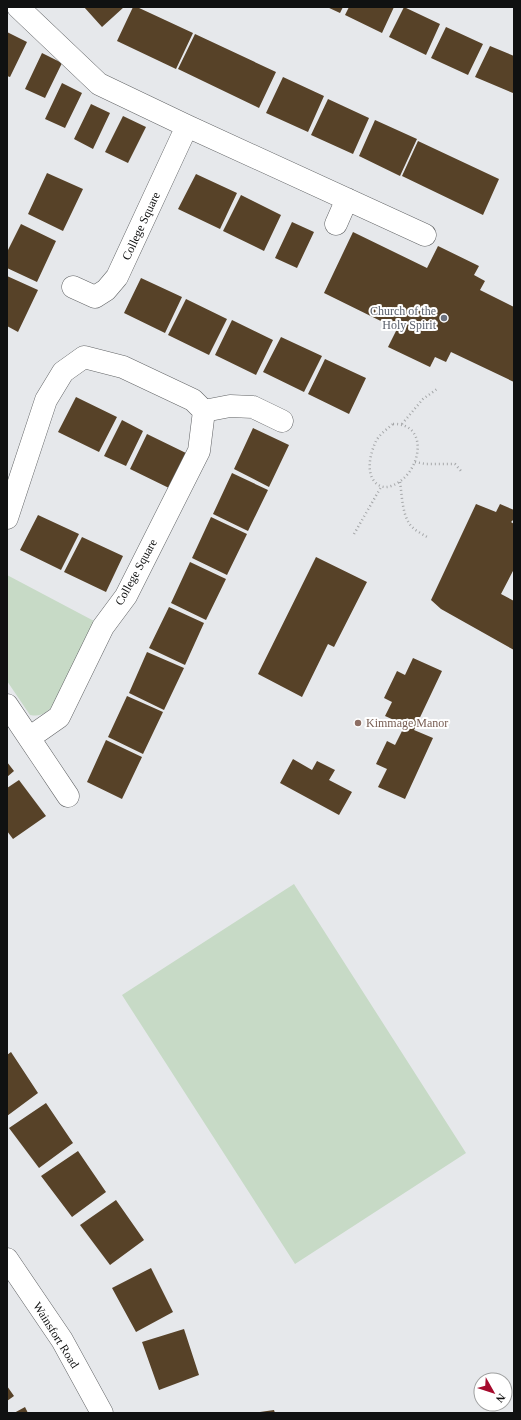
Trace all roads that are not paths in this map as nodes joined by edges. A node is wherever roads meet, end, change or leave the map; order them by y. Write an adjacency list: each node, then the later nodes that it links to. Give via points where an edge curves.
1 (18, 7): 2 (street, via 99,84)
2 (187, 126): 3 (street); 6 (street, College Square, via 117,277 106,290 95,297)
3 (347, 199): 4 (street); 5 (street)
4 (336, 224)
5 (425, 235)
6 (73, 287)
7 (204, 411): 8 (street, via 230,406 253,407); 9 (street, via 193,400 123,367 84,357 63,372 46,400); 11 (street, College Square, via 199,451 126,596 103,627 59,717)
8 (282, 421)
9 (7, 518)
10 (7, 705): 11 (street)
11 (29, 738): 12 (street)
12 (68, 796)
13 (7, 1259): 14 (street, Wainsfort Road, via 62,1340)
14 (102, 1413)

